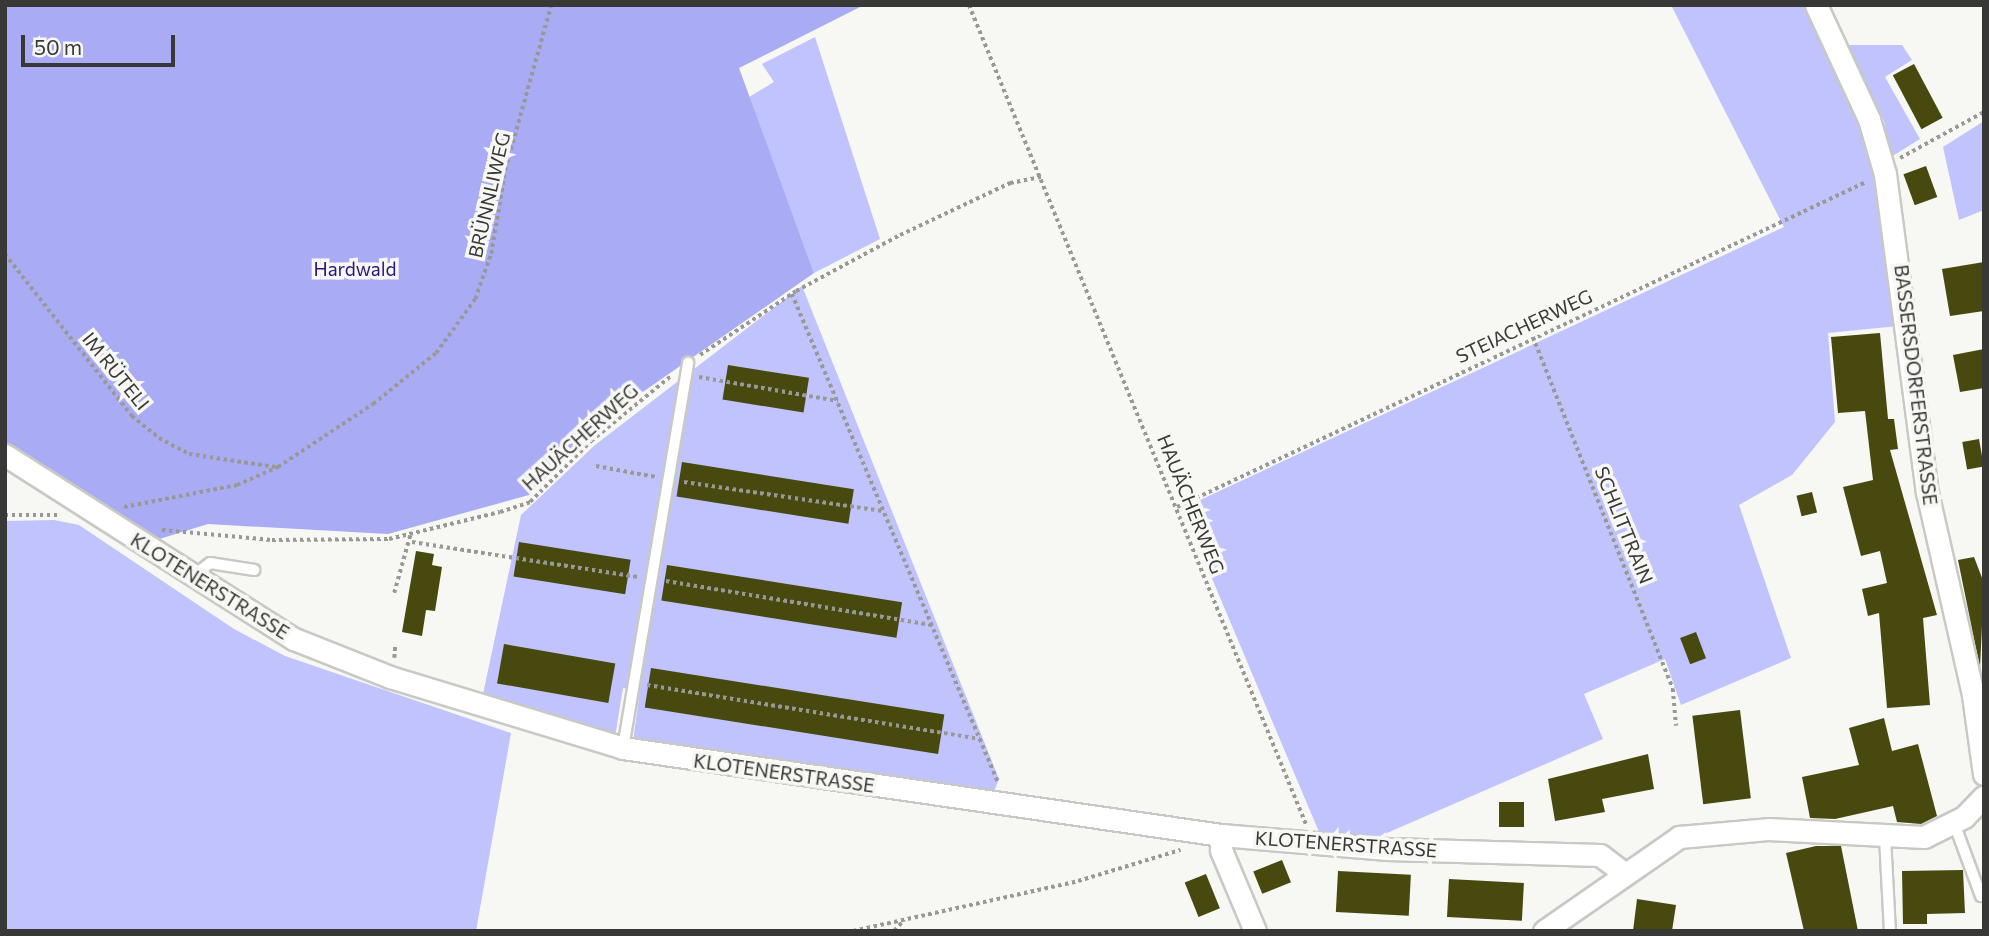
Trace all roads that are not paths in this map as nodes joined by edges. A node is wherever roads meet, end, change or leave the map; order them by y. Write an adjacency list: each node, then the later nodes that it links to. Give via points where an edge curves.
1 (1816, 5): 6 (street, BASSERSDORFERSTRASSE, via 1869,119 1885,174 1927,492)
2 (688, 362): 7 (lane)
3 (5, 455): 5 (street, KLOTENERSTRASSE)
4 (254, 570): 5 (lane, via 210,563)
5 (191, 578): 7 (street, KLOTENERSTRASSE, via 293,639 366,667)
6 (1978, 692): 8 (street, BASSERSDORFERSTRASSE)
7 (623, 748): 12 (street, KLOTENERSTRASSE)
8 (1984, 774)
9 (1984, 785): 10 (street)
10 (1984, 797): 11 (street)
11 (1954, 823): 13 (street, via 1924,837); 15 (lane)
12 (1221, 835): 14 (street, KLOTENERSTRASSE, via 1600,855); 16 (street, via 1221,850)
13 (1885, 836): 14 (street, via 1817,829 1696,833 1664,845); 18 (lane)
14 (1624, 873): 17 (street)
15 (1981, 896)
16 (1255, 931)
17 (1544, 931)
18 (1890, 931)

